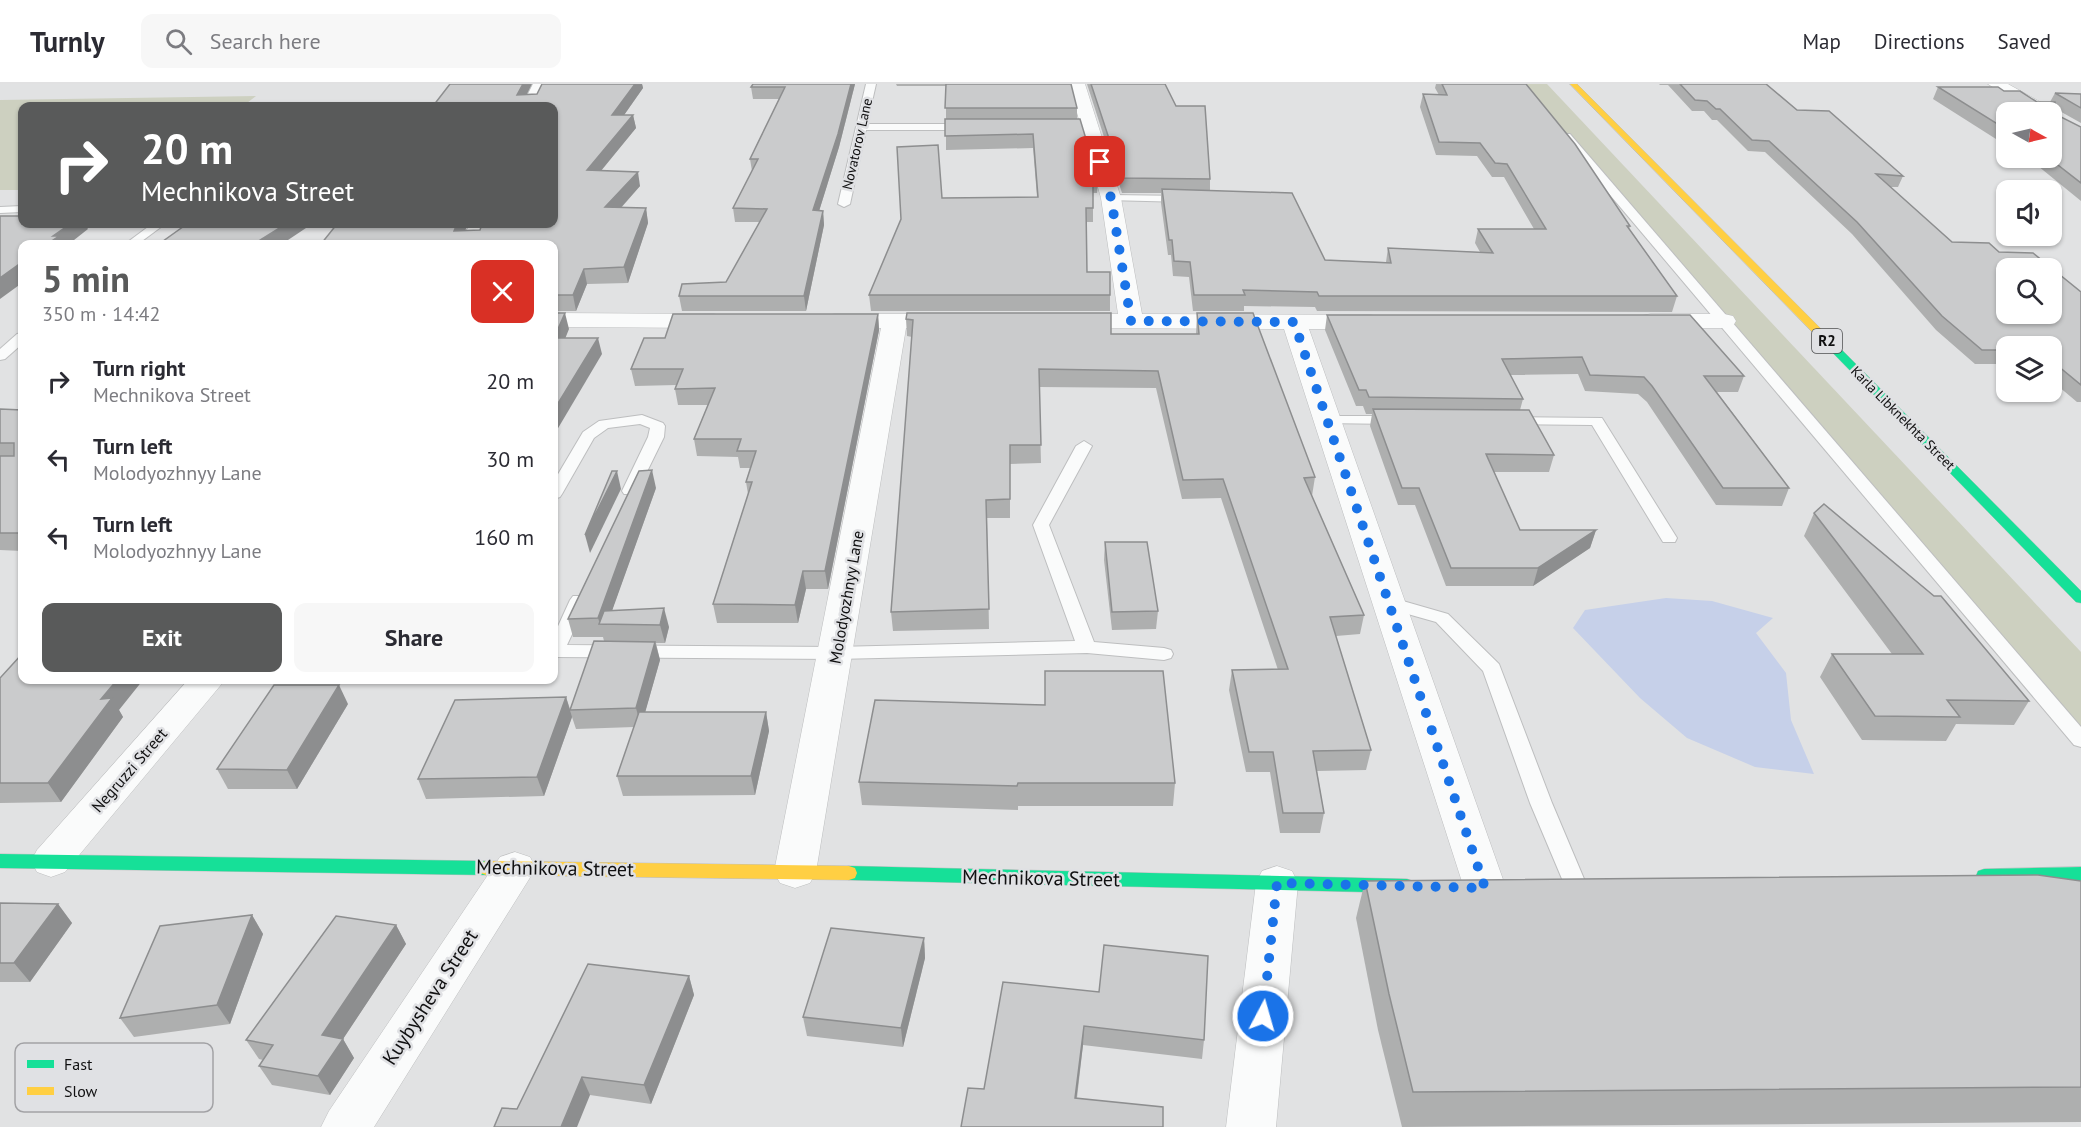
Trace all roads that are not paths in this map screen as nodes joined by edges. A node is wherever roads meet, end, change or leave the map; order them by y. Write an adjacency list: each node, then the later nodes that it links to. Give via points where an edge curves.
1 (541, 84): 6 (street)
2 (871, 84): 9 (lane, Novatorov Lane)
3 (1077, 84): 11 (street, via 1083,126)
4 (1573, 84): 39 (main road, Karla Libknekhta Street / R2)
5 (1996, 84): 7 (street)
6 (532, 102)
7 (2028, 102)
8 (1553, 120): 26 (lane)
9 (862, 127): 10 (lane); 13 (lane, Novatorov Lane)
10 (981, 127)
11 (1111, 198): 12 (lane); 24 (street)
12 (1192, 199)
13 (844, 204)
14 (18, 209): 15 (lane)
15 (0, 210)
16 (153, 228): 17 (lane)
17 (137, 240)
18 (558, 320): 19 (street)
19 (742, 321)
20 (813, 321): 21 (street)
21 (895, 321): 22 (street); 44 (street, Molodyozhnyy Lane)
22 (978, 321)
23 (1048, 321): 24 (street)
24 (1131, 321): 27 (street)
25 (1628, 321): 26 (street)
26 (1724, 321): 47 (lane)
27 (1294, 322): 28 (street); 31 (street)
28 (1390, 322)
29 (18, 340): 30 (lane)
30 (0, 356)
31 (1327, 420): 32 (lane); 40 (street)
32 (1409, 420)
33 (1491, 421): 37 (lane, via 1597,422)
34 (1084, 446): 42 (lane, via 1041,525)
35 (558, 487): 36 (lane, via 588,435 604,424 642,419 658,426 656,437)
36 (626, 502)
37 (1670, 538)
38 (585, 587): 41 (lane)
39 (2081, 599)
40 (1389, 603): 55 (lane, via 1442,618 1492,668); 57 (street)
41 (558, 643)
42 (1087, 647): 44 (lane); 45 (lane)
43 (558, 651): 44 (lane)
44 (836, 653): 51 (street, Molodyozhnyy Lane)
45 (1164, 654)
46 (204, 684): 49 (street, Negruzzi Street)
47 (2081, 740)
48 (0, 861): 49 (main road, Mechnikova Street)
49 (51, 861): 50 (main road, Mechnikova Street)
50 (515, 868): 51 (main road, Mechnikova Street); 58 (street, Kuybysheva Street)
51 (795, 872): 54 (main road, Mechnikova Street)
52 (2081, 874): 53 (main road)
53 (1975, 876)
54 (1277, 883): 56 (main road, Mechnikova Street); 59 (street)
55 (1576, 886)
56 (1416, 887)
57 (1485, 888)
58 (345, 1127)
59 (1251, 1127)

